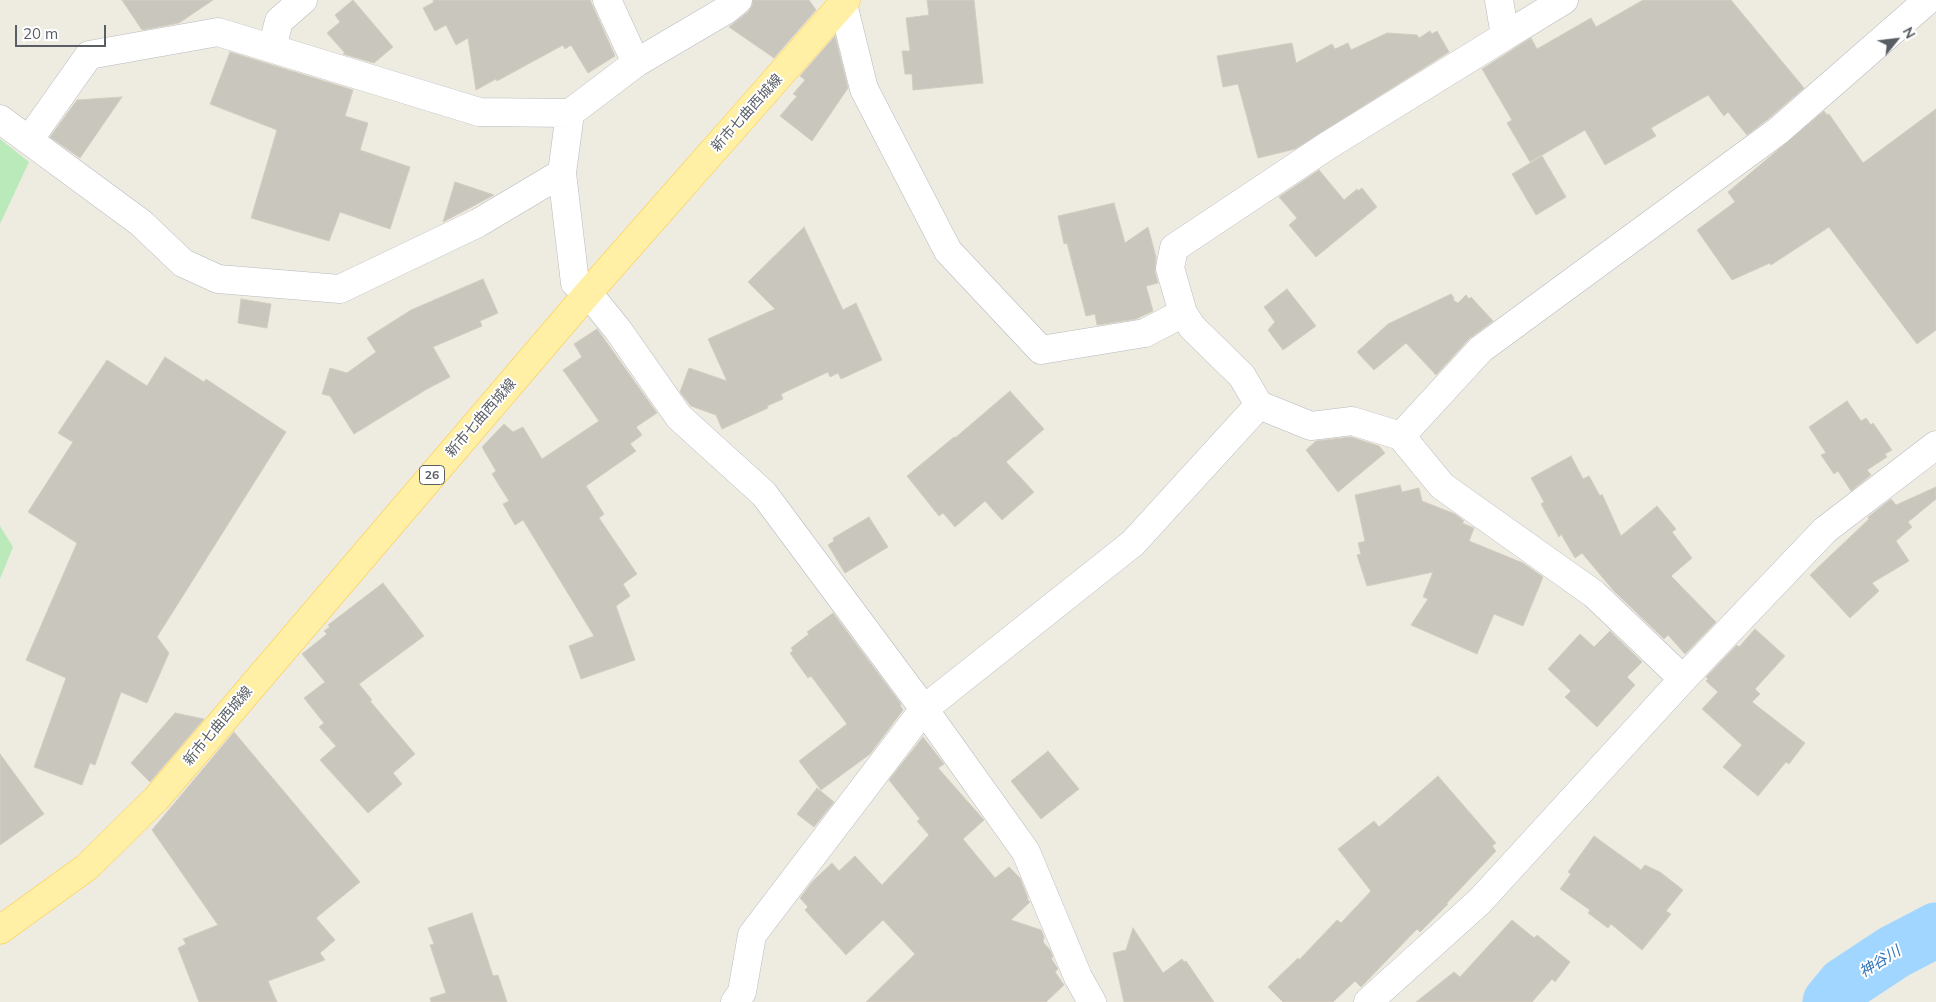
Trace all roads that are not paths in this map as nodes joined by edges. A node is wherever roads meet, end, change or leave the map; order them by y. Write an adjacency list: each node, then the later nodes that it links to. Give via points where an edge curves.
1 (303, 0): 9 (street, via 279,21)
2 (607, 0): 10 (street)
3 (738, 0): 10 (street)
4 (1499, 0): 8 (street)
5 (1564, 0): 8 (street)
6 (1928, 0): 18 (street, via 1778,132 1481,349)
7 (844, 2): 15 (main road, 新市七曲西城線 / 26); 16 (street, via 864,89 948,251 1041,350 1145,332)
8 (1505, 36): 16 (street, via 1327,146 1174,248 1170,268)
9 (272, 48): 11 (street, via 479,112); 13 (street, via 218,32 89,55)
10 (636, 63): 11 (street)
11 (570, 113): 14 (street)
12 (0, 119): 13 (street)
13 (29, 140): 14 (street, via 141,223 183,263 218,279 340,289 478,223)
14 (562, 173): 15 (street, via 574,283)
15 (588, 293): 21 (street, via 679,417 764,494); 22 (main road, 新市七曲西城線 / 26, via 156,799 87,867)
16 (1183, 313): 17 (street, via 1192,327 1242,376)
17 (1259, 405): 18 (street, via 1311,426 1352,421); 21 (street, via 1133,543)
18 (1401, 436): 20 (street, via 1442,486 1594,594)
19 (1936, 445): 20 (street, via 1825,530)
20 (1683, 679): 25 (street, via 1479,902)
21 (924, 709): 23 (street, via 752,935 742,992); 24 (street, via 1026,852 1078,977)
22 (0, 930)
23 (735, 1002)
24 (1092, 1002)
25 (1368, 1002)

